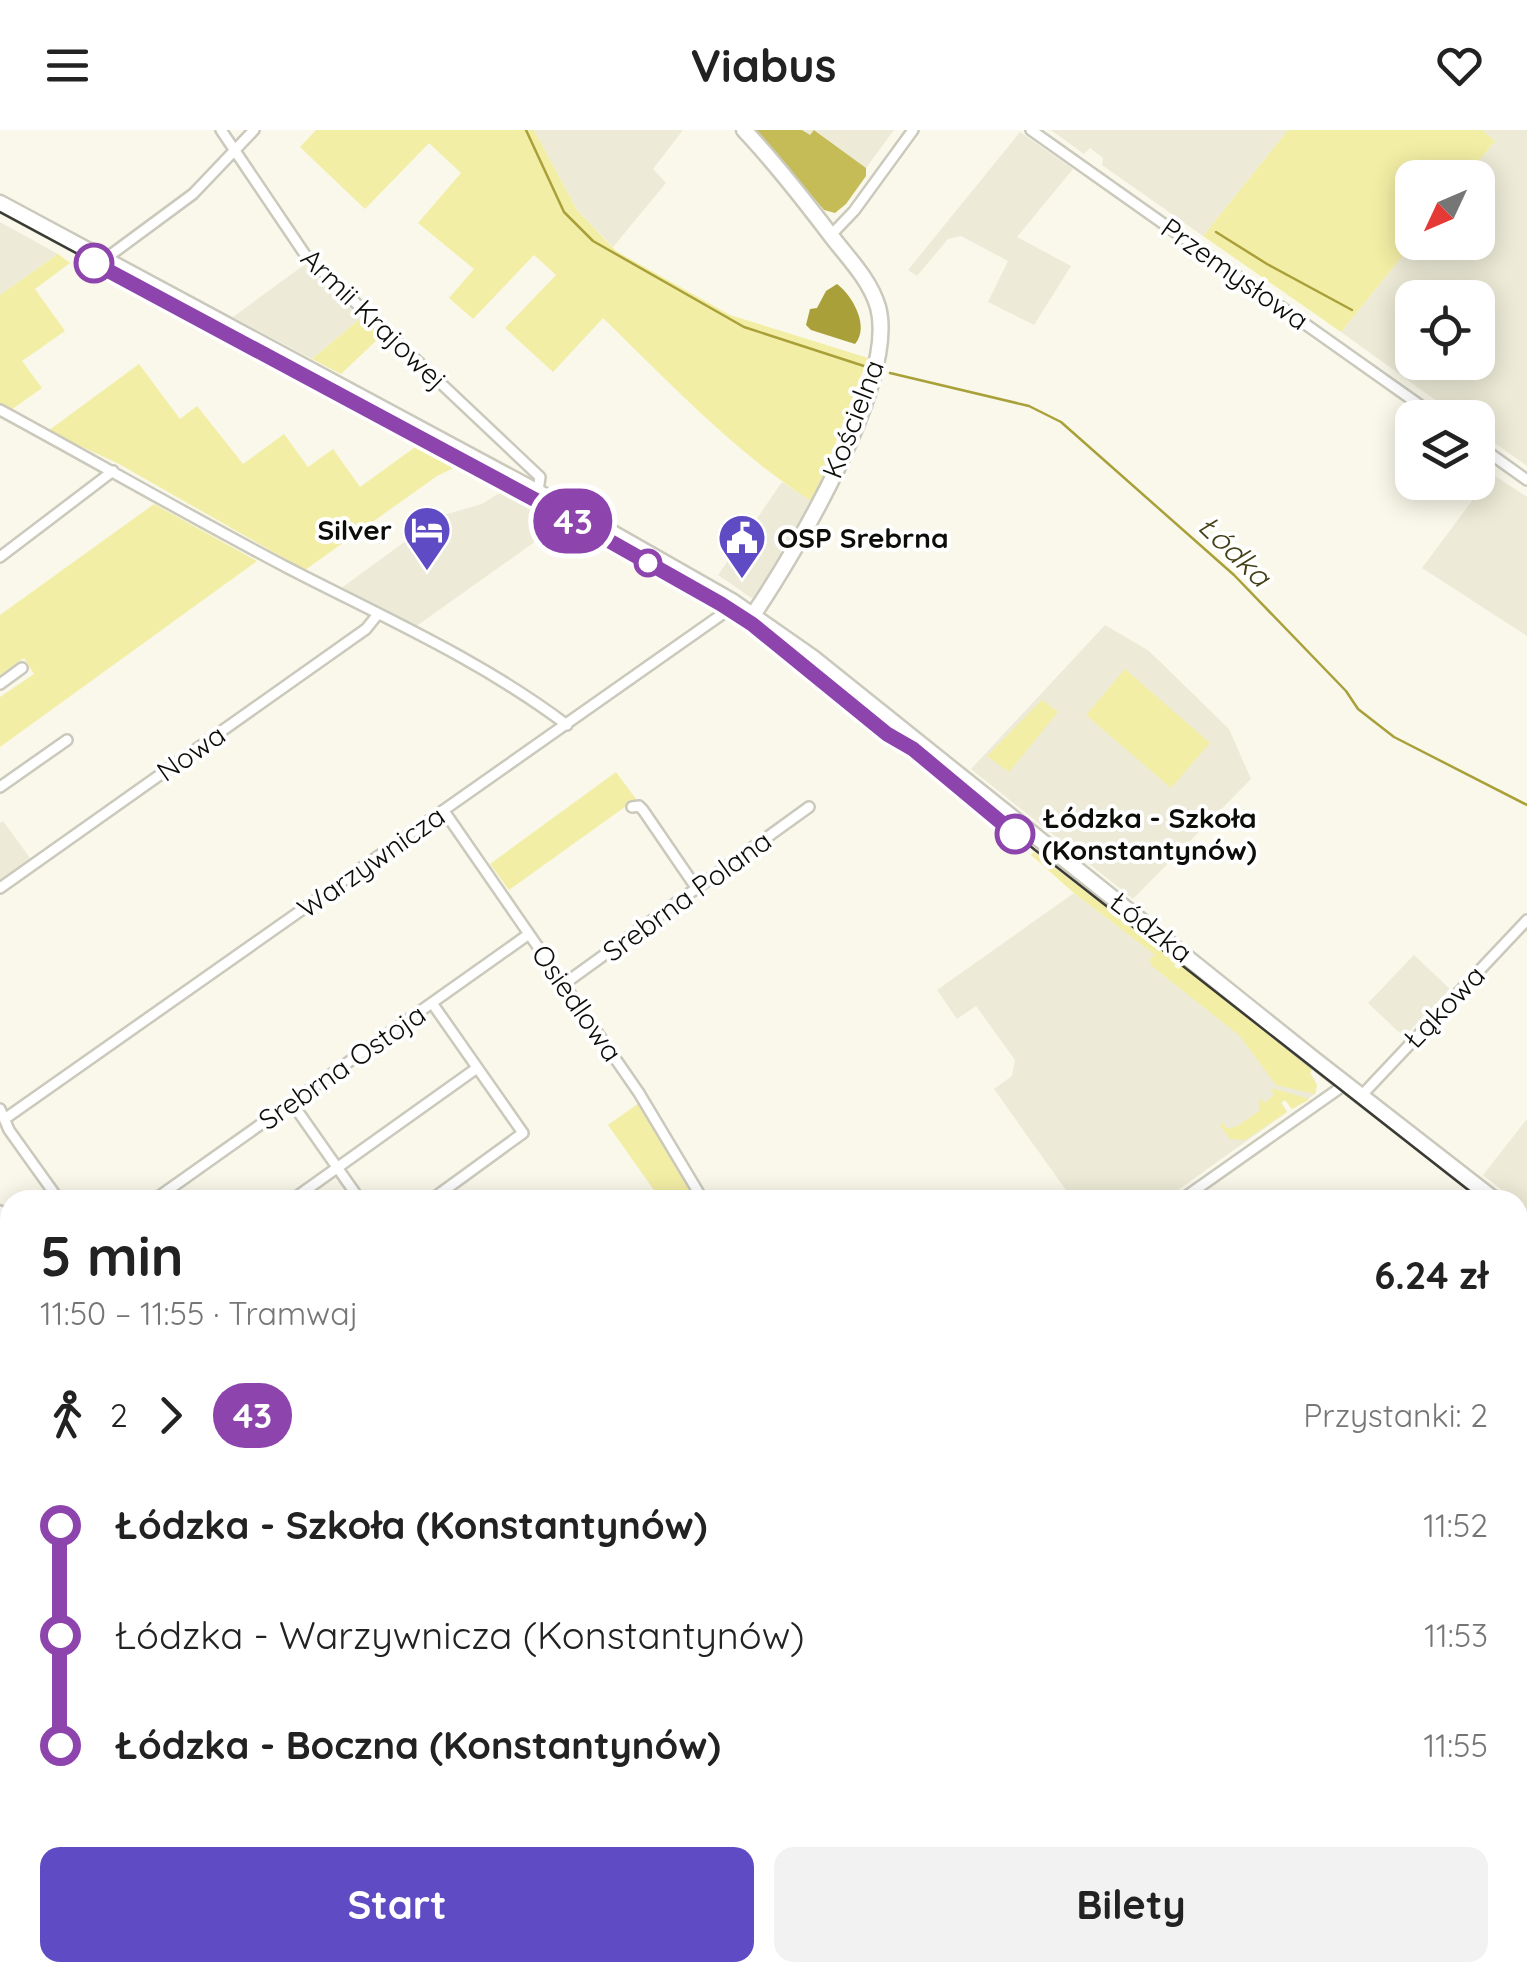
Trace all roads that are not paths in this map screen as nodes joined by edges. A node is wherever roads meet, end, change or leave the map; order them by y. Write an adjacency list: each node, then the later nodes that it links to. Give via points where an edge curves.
1 (221, 130): 6 (street, Armii Krajowej)
2 (254, 130): 6 (street)
3 (744, 130): 8 (main road, Kościelna)
4 (913, 130): 8 (street)
5 (1031, 130): 10 (street, Przemysłowa)
6 (235, 151): 9 (street, via 193,194); 15 (street, Armii Krajowej, via 306,256 540,477)
7 (0, 202): 9 (main road, Łódzka)
8 (831, 236): 19 (main road, Kościelna, via 878,306 878,362 827,488)
9 (105, 259): 15 (main road, Łódzka)
10 (1413, 400)
11 (0, 410): 13 (street)
12 (1495, 457): 14 (street)
13 (113, 471): 16 (street); 18 (street)
14 (1527, 480)
15 (538, 491): 17 (main road, Łódzka)
16 (0, 557)
17 (732, 602): 19 (main road, Łódzka); 22 (street, Warzywnicza)
18 (378, 614): 22 (street, via 518,688); 28 (street, Nowa, via 366,629)
19 (753, 615): 35 (main road, Łódzka, via 1280,1029 1332,1062)
20 (22, 668): 21 (street)
21 (0, 684)
22 (567, 725): 27 (street, Warzywnicza)
23 (67, 740): 24 (street)
24 (0, 788)
25 (632, 807): 29 (street, via 643,810)
26 (809, 807): 29 (street, Srebrna Polana)
27 (444, 811): 31 (street, Osiedlowa); 38 (street, Warzywnicza)
28 (0, 888)
29 (697, 889): 32 (street, Srebrna Polana)
30 (1527, 920): 36 (street, Łąkowa)
31 (529, 934): 32 (street, Osiedlowa); 33 (street, Srebrna Ostoja)
32 (564, 984): 45 (street, Osiedlowa)
33 (432, 1003): 34 (street); 37 (street, Srebrna Ostoja)
34 (477, 1068): 39 (street); 44 (street, via 524,1134)
35 (1348, 1083): 36 (main road, Łódzka); 46 (street)
36 (1362, 1094): 47 (main road, Łódzka)
37 (292, 1103): 39 (street); 41 (street, Srebrna Ostoja)
38 (3, 1114): 40 (street)
39 (337, 1168): 42 (street); 43 (street)
40 (52, 1190)
41 (168, 1190)
42 (306, 1190)
43 (353, 1190)
44 (445, 1190)
45 (698, 1190)
46 (1196, 1190)
47 (1483, 1190)

